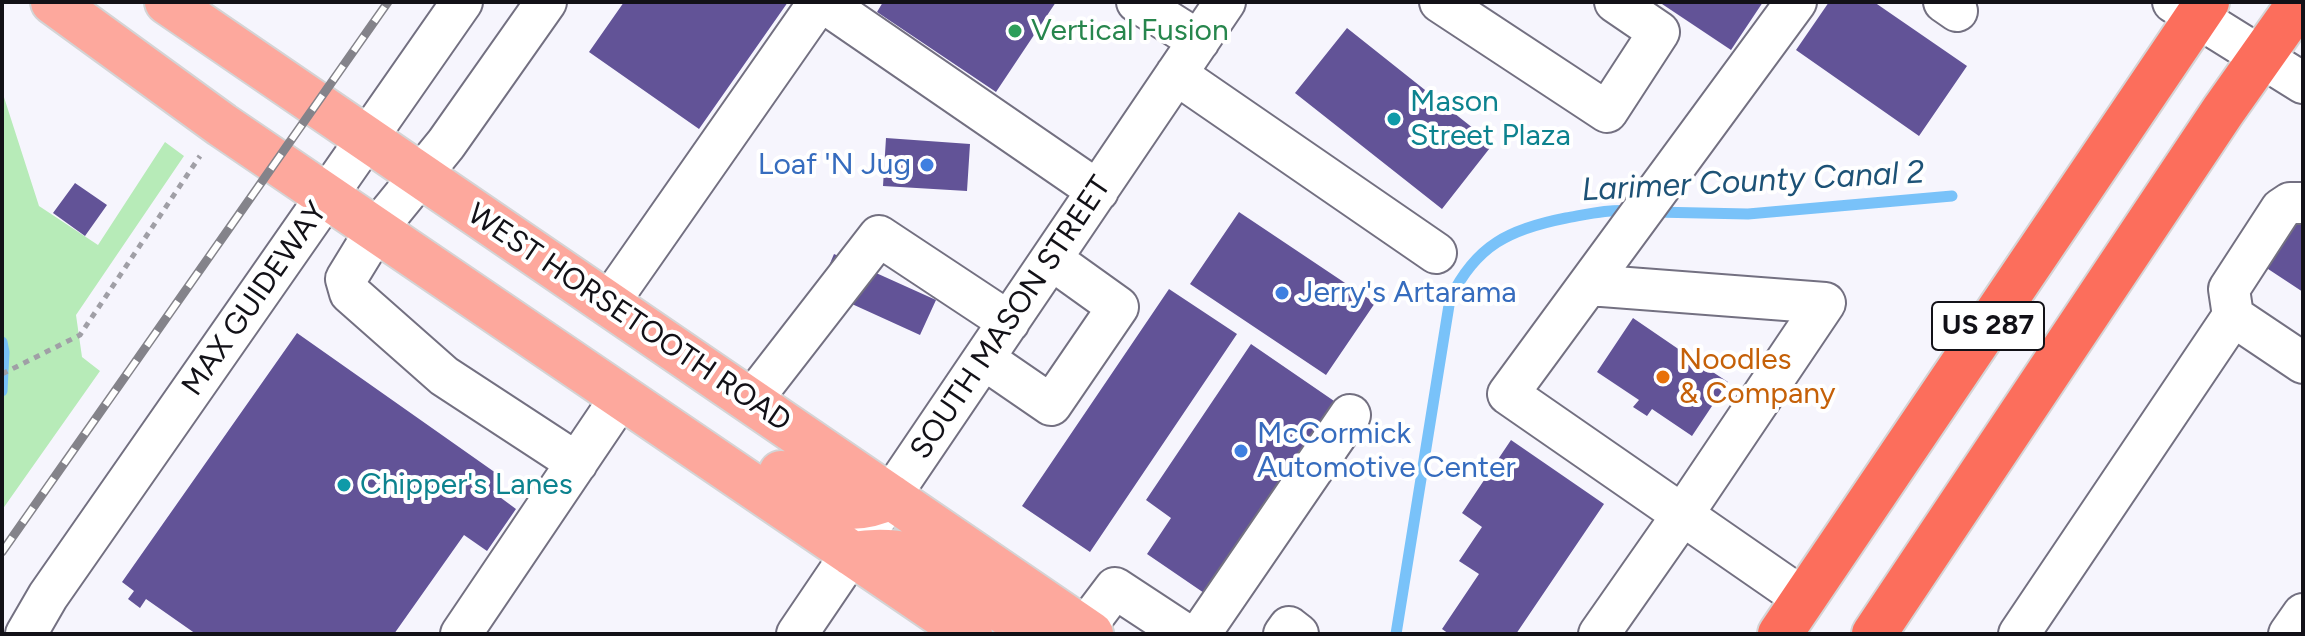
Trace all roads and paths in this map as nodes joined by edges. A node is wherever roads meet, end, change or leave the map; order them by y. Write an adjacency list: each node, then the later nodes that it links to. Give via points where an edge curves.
1 (53, 2): 21 (main road)
2 (167, 2): 17 (main road, WEST HORSETOOTH ROAD)
3 (462, 2): 17 (street, MAX GUIDEWAY)
4 (546, 2): 19 (street)
5 (821, 2): 20 (street); 27 (street)
6 (1137, 2): 13 (street)
7 (1225, 2): 13 (street, SOUTH MASON STREET)
8 (1440, 2): 9 (street, via 1607,112 1659,32)
9 (1615, 2)
10 (1796, 2): 26 (street)
11 (2300, 2): 14 (highway, US 287)
12 (2192, 7): 14 (street); 43 (highway, US 287)
13 (1199, 41): 15 (street, SOUTH MASON STREET)
14 (2262, 56): 16 (street); 56 (highway, US 287)
15 (1176, 74): 20 (street, SOUTH MASON STREET); 24 (street)
16 (2303, 83)
17 (365, 138): 19 (main road, WEST HORSETOOTH ROAD); 21 (street, MAX GUIDEWAY)
18 (204, 150): 33 (path, via 80,335)
19 (419, 175): 23 (street); 27 (main road, WEST HORSETOOTH ROAD)
20 (1098, 191): 25 (street, SOUTH MASON STREET)
21 (326, 196): 23 (main road); 41 (street, MAX GUIDEWAY)
22 (2303, 203): 28 (street, via 2281,209 2243,265 2229,289)
23 (376, 230): 30 (main road); 37 (street, via 346,279 350,293 444,376)
24 (1436, 253)
25 (1051, 259): 29 (street, SOUTH MASON STREET); 31 (street, via 1118,307 1051,405)
26 (1589, 285): 39 (street, via 1508,394); 39 (street, via 1825,303)
27 (608, 304): 35 (main road, WEST HORSETOOTH ROAD)
28 (2233, 316): 32 (street); 57 (street)
29 (1009, 322): 31 (street, SOUTH MASON STREET); 35 (street, via 879,236)
30 (532, 336): 34 (main road); 38 (main road, via 583,346 616,360 826,503 853,509)
31 (984, 359): 38 (street, SOUTH MASON STREET)
32 (2303, 363)
33 (2, 374)
34 (621, 397): 37 (street); 40 (main road)
35 (751, 401): 38 (main road, WEST HORSETOOTH ROAD)
36 (1350, 415): 52 (street)
37 (577, 463): 47 (street)
38 (891, 497): 40 (street, SOUTH MASON STREET); 44 (main road, WEST HORSETOOTH ROAD)
39 (1683, 514): 43 (street); 55 (street)
40 (852, 554): 48 (street, SOUTH MASON STREET); 49 (main road); 50 (main road, via 910,555 942,570)
41 (48, 596): 45 (street, MAX GUIDEWAY); 46 (street, MAX GUIDEWAY)
42 (2303, 614): 58 (street)
43 (1792, 616)
44 (1088, 632): 51 (street, via 1115,588)
45 (26, 634)
46 (38, 634)
47 (461, 634)
48 (797, 634)
49 (970, 634)
50 (1035, 634)
51 (1185, 634)
52 (1200, 634)
53 (1284, 634): 54 (street, via 1289,627)
54 (1298, 634)
55 (1599, 634)
56 (1874, 634)
57 (2019, 634)
58 (2289, 634)

